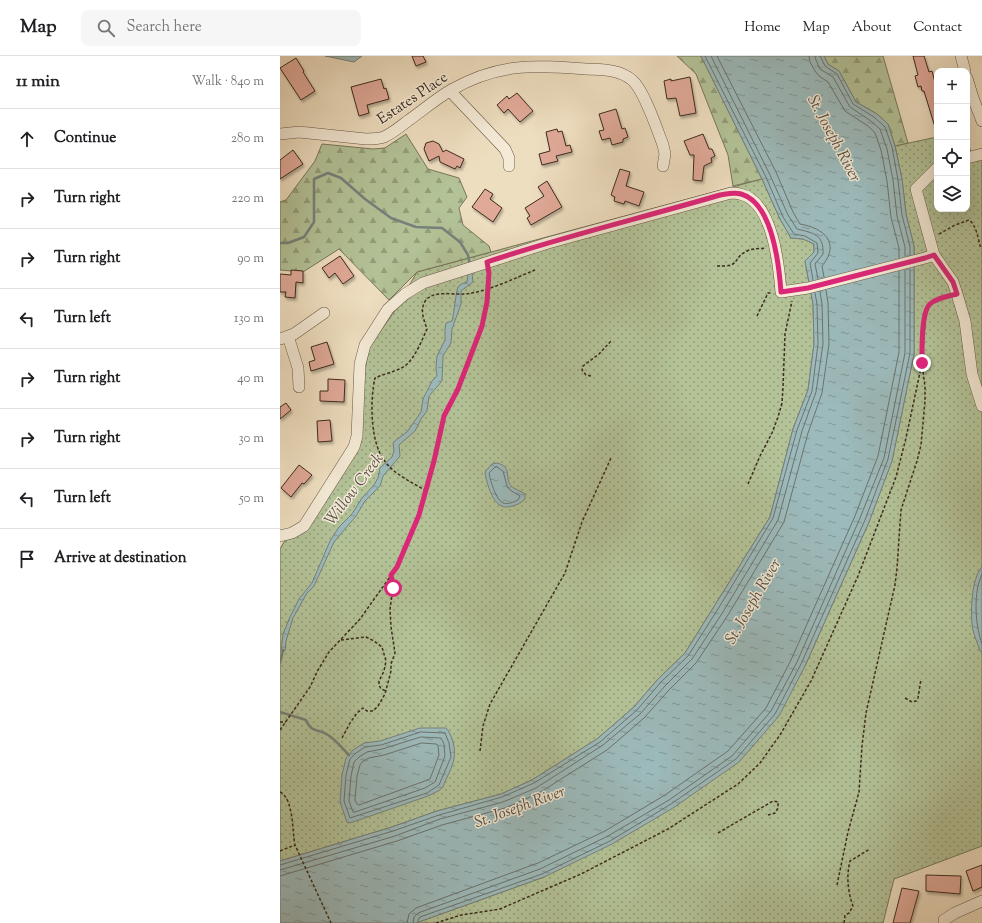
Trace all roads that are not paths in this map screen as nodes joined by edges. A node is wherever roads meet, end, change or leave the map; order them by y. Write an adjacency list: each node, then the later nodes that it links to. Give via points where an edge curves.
1 (961, 56): 2 (street)
2 (964, 68)
3 (970, 88): 5 (street)
4 (450, 91): 6 (street, Estates Place, via 383,137 366,139 299,132); 9 (street, via 505,149); 10 (street, Estates Place, via 495,71 523,66 613,71 623,74 634,81 641,92 663,145)
5 (982, 122)
6 (280, 134)
7 (982, 154): 8 (street)
8 (970, 157)
9 (509, 166)
10 (663, 166)
11 (934, 171): 12 (street, via 916,189 930,240)
12 (929, 257): 16 (street, via 953,282 965,321 972,374); 17 (street, via 804,289 781,292 780,268 767,222 754,202 740,194 731,193 592,230 429,280 405,294 388,309 369,338 360,364 357,436 354,447 304,526 298,531)
13 (324, 313): 14 (street)
14 (284, 338): 15 (street, via 298,368)
15 (299, 387)
16 (982, 406)
17 (280, 536)
18 (982, 902): 19 (street)
19 (944, 920)

